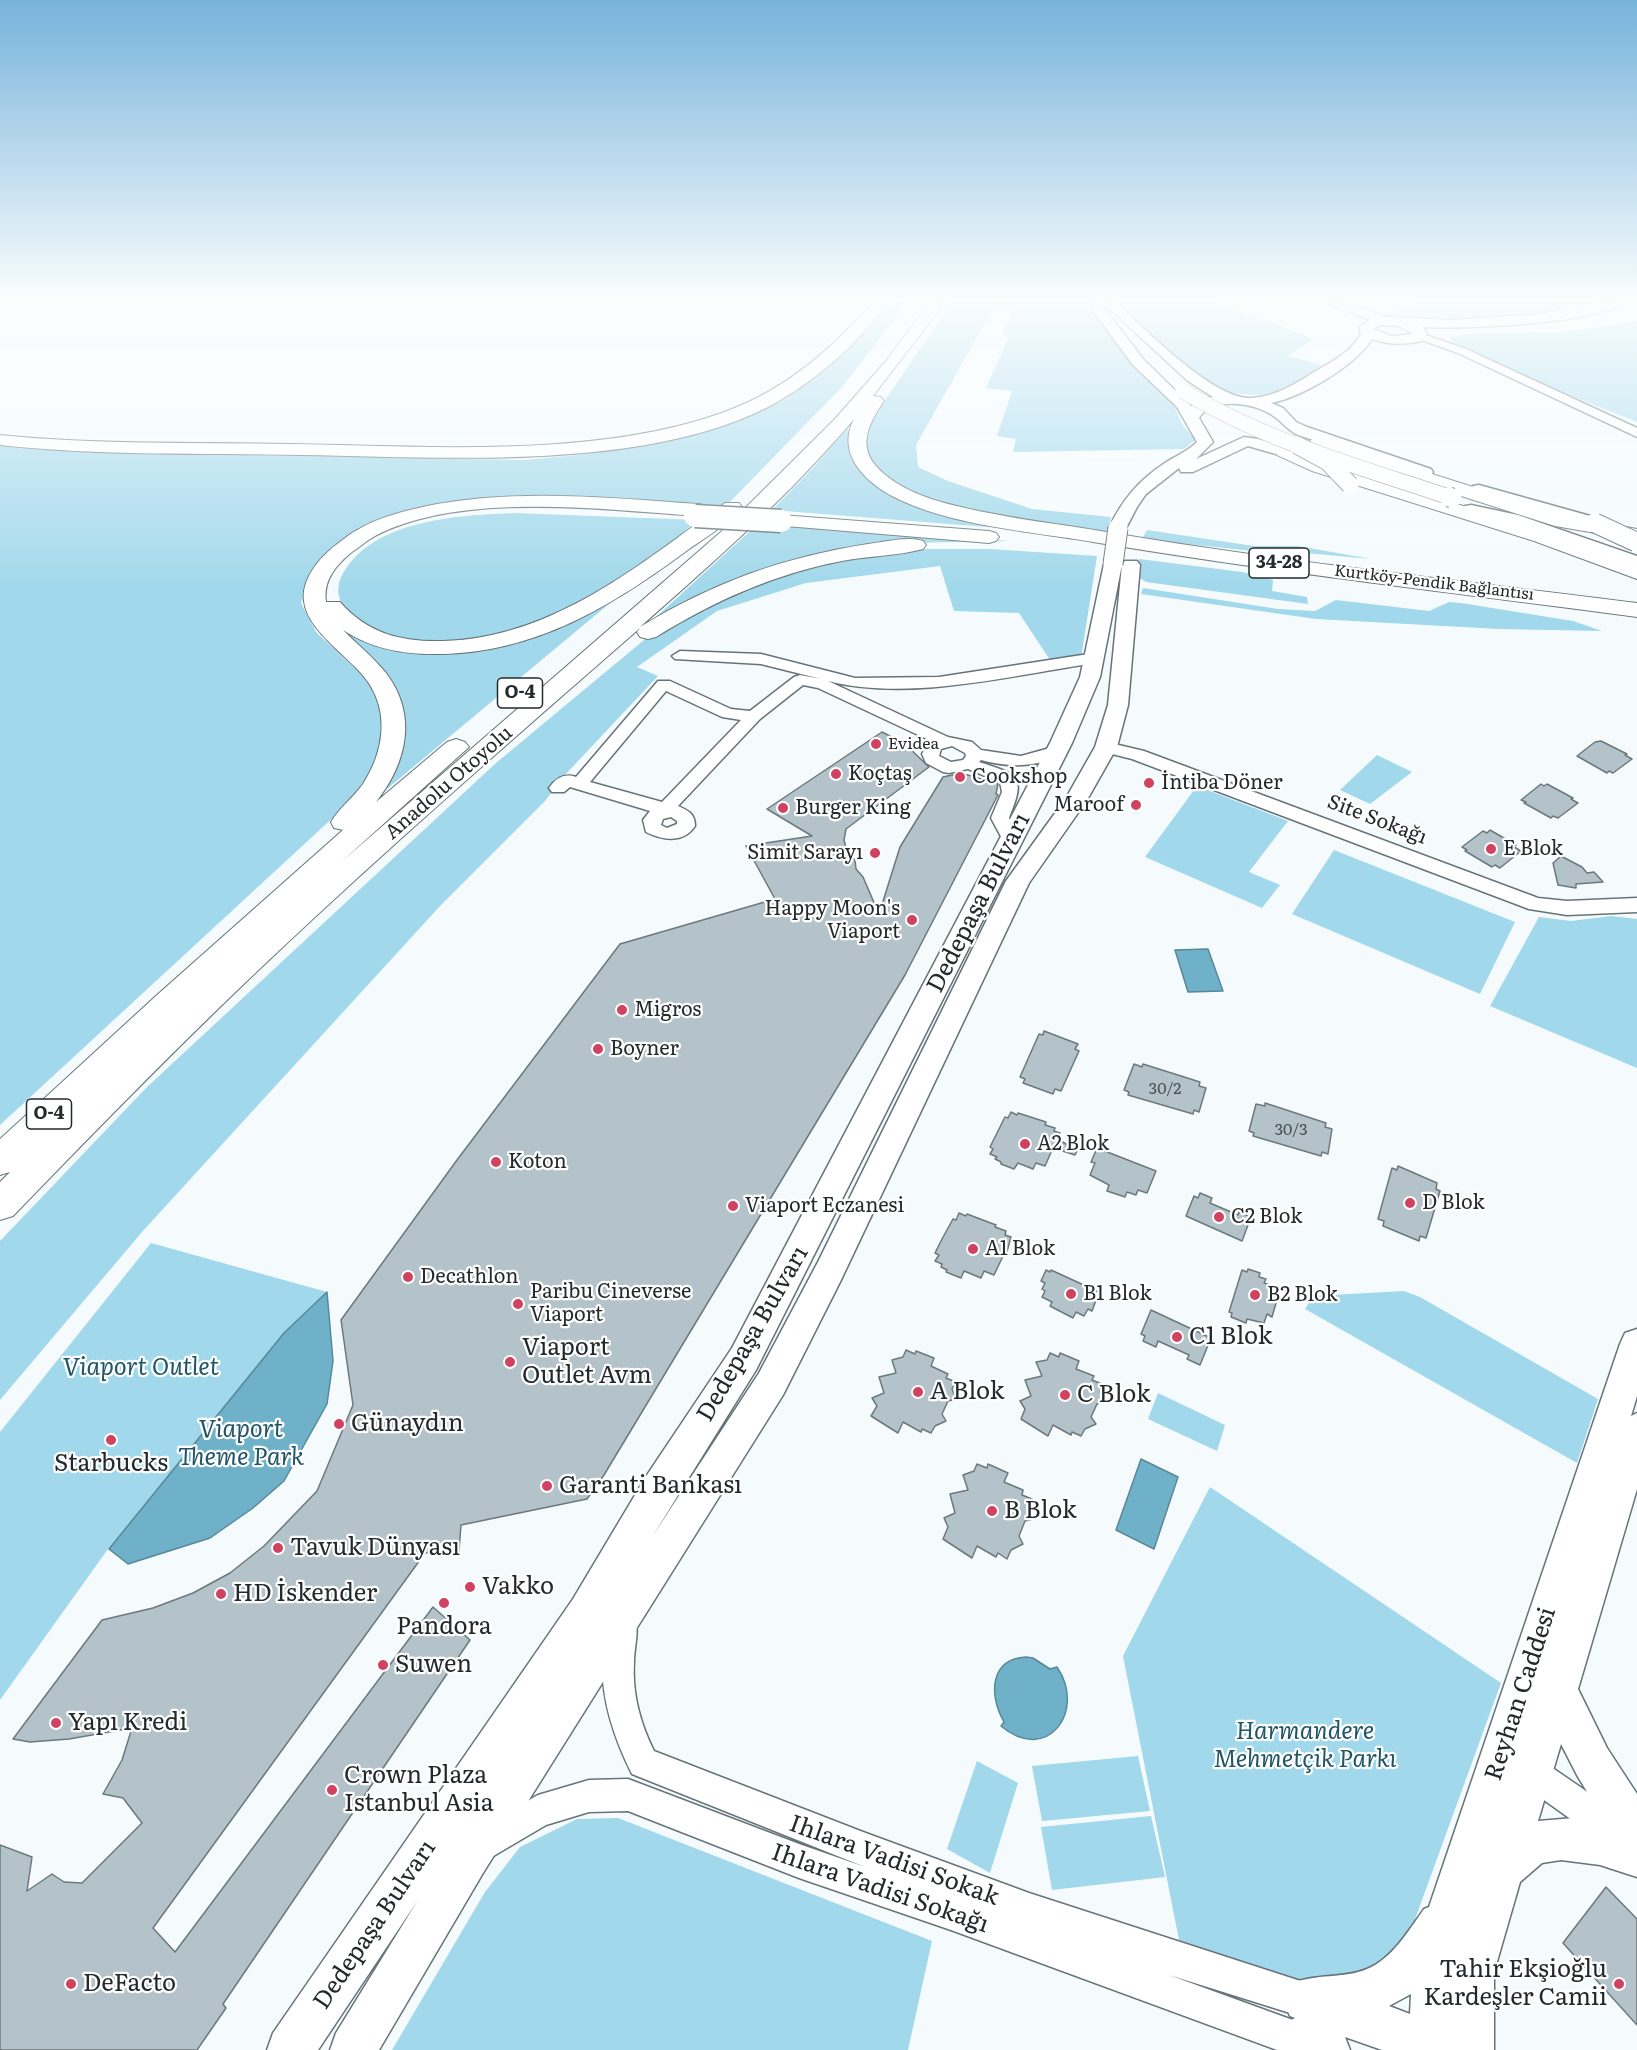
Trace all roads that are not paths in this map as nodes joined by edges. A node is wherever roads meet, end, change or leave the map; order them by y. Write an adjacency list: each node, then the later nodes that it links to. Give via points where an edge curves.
1 (752, 397): 14 (highway, via 706,416 616,437 550,443 91,438)
2 (772, 397): 17 (highway, via 708,423 625,443 519,451 106,447)
3 (843, 397): 20 (highway, Anadolu Otoyolu / O-4)
4 (862, 397): 40 (highway, Anadolu Otoyolu / O-4, via 793,474 706,560)
5 (878, 397): 25 (highway, via 858,431 859,452 877,477 907,495 959,513)
6 (1175, 397): 13 (main road)
7 (1197, 397): 16 (main road, bridge, via 1215,411)
8 (1229, 397): 12 (main road)
9 (1280, 397): 12 (main road)
10 (1302, 397): 16 (main road, via 1295,402)
11 (1559, 397): 15 (street)
12 (1244, 401): 13 (main road, via 1215,401 1199,406 1193,411); 16 (main road, via 1277,410)
13 (1194, 420): 18 (main road, via 1219,437); 23 (main road, via 1204,438 1202,448 1174,464 1134,496 1125,510)
14 (0, 432)
15 (1637, 433)
16 (1291, 435): 18 (main road); 18 (main road); 19 (highway); 22 (main road, via 1432,499); 24 (main road, bridge, via 1309,433 1595,523); 28 (highway, bridge, via 1328,462 1363,496 1388,506 1475,524); 28 (highway, via 1297,458 1569,546)
17 (0, 440)
18 (1248, 442): 23 (main road, via 1159,485)
19 (1457, 494): 22 (main road); 24 (highway)
20 (740, 501): 21 (highway, via 588,609 508,639 450,648 396,644 349,626 331,607 333,577 347,557 376,537 416,521 496,509); 52 (highway, Anadolu Otoyolu / O-4, via 663,573 322,862)
21 (697, 513): 25 (highway, bridge); 52 (highway, via 540,503 467,505 388,524 339,551 319,577 315,605 331,630 380,681 391,701 396,718 395,739 388,763 379,782 353,813 222,936)
22 (1527, 525): 26 (main road)
23 (1126, 529): 27 (main road)
24 (1637, 543)
25 (1161, 551): 29 (highway, Kurtköy-Pendik Bağlantısı / 34-28); 32 (highway, Kurtköy-Pendik Bağlantısı / 34-28); 40 (highway, via 943,544 870,549 799,563 750,578 682,609 559,701)
26 (1637, 562)
27 (1122, 565): 36 (main road, Dedepaşa Bulvarı); 37 (main road, Dedepaşa Bulvarı)
28 (1637, 574)
29 (1542, 597): 30 (highway); 31 (highway, Kurtköy-Pendik Bağlantısı / 34-28)
30 (1637, 602)
31 (1637, 609)
32 (1561, 610): 33 (highway, Kurtköy-Pendik Bağlantısı / 34-28); 34 (highway)
33 (1637, 621)
34 (1637, 626)
35 (680, 656): 36 (street, via 761,659 855,683 939,682)
36 (1092, 668): 37 (main road, via 1114,677); 43 (main road, Dedepaşa Bulvarı)
37 (1120, 687): 42 (main road, Dedepaşa Bulvarı)
38 (803, 688): 39 (street); 41 (street); 48 (street, via 745,736)
39 (754, 716): 45 (street, via 728,714 664,684); 48 (street)
40 (497, 740): 54 (highway, Anadolu Otoyolu / O-4, via 226,982)
41 (938, 746): 44 (street, via 959,742); 44 (street, via 932,759 942,766 956,768)
42 (1106, 747): 49 (main road, Dedepaşa Bulvarı); 51 (street, Site Sokağı, via 1138,755 1536,904 1567,908)
43 (1057, 751): 44 (street, via 1041,759 1015,763); 47 (main road, Dedepaşa Bulvarı)
44 (971, 758): 50 (street, via 1008,779 1011,792 1000,818)
45 (579, 784): 46 (street, via 567,780); 48 (street)
46 (558, 788)
47 (1029, 804): 49 (main road, via 1042,815); 50 (main road, Dedepaşa Bulvarı)
48 (669, 811)
49 (1067, 811): 57 (main road, Dedepaşa Bulvarı, via 1018,881 771,1384)
50 (1011, 840): 68 (main road, Dedepaşa Bulvarı, via 744,1359 660,1488 587,1613)
51 (1637, 905)
52 (99, 1066): 53 (highway, Anadolu Otoyolu / O-4)
53 (0, 1161)
54 (0, 1205)
55 (1637, 1344): 59 (main road, Reyhan Caddesi)
56 (1637, 1430): 58 (main road, Reyhan Caddesi)
57 (628, 1604): 63 (main road, Dedepaşa Bulvarı); 66 (street, Ihlara Vadisi Sokak, via 621,1635 619,1681 624,1721 643,1763 808,1830 1087,1930)
58 (1558, 1690): 59 (main road, Reyhan Caddesi); 60 (main road, via 1596,1772)
59 (1517, 1761): 61 (street); 64 (main road, Reyhan Caddesi); 65 (main road, Reyhan Caddesi)
60 (1637, 1830)
61 (1637, 1846)
62 (1637, 1855): 64 (main road, via 1612,1846 1563,1839 1534,1844)
63 (468, 1858): 66 (street, Ihlara Vadisi Sokağı, via 501,1832 538,1811 589,1796 628,1795 799,1862); 69 (main road, Dedepaşa Bulvarı)
64 (1502, 1869): 67 (main road, Reyhan Caddesi)
65 (1449, 1914): 66 (main road, via 1412,1962); 67 (main road, Reyhan Caddesi, via 1434,1970)
66 (1311, 2035): 67 (main road)
67 (1443, 2049)
68 (290, 2050)
69 (353, 2050)

